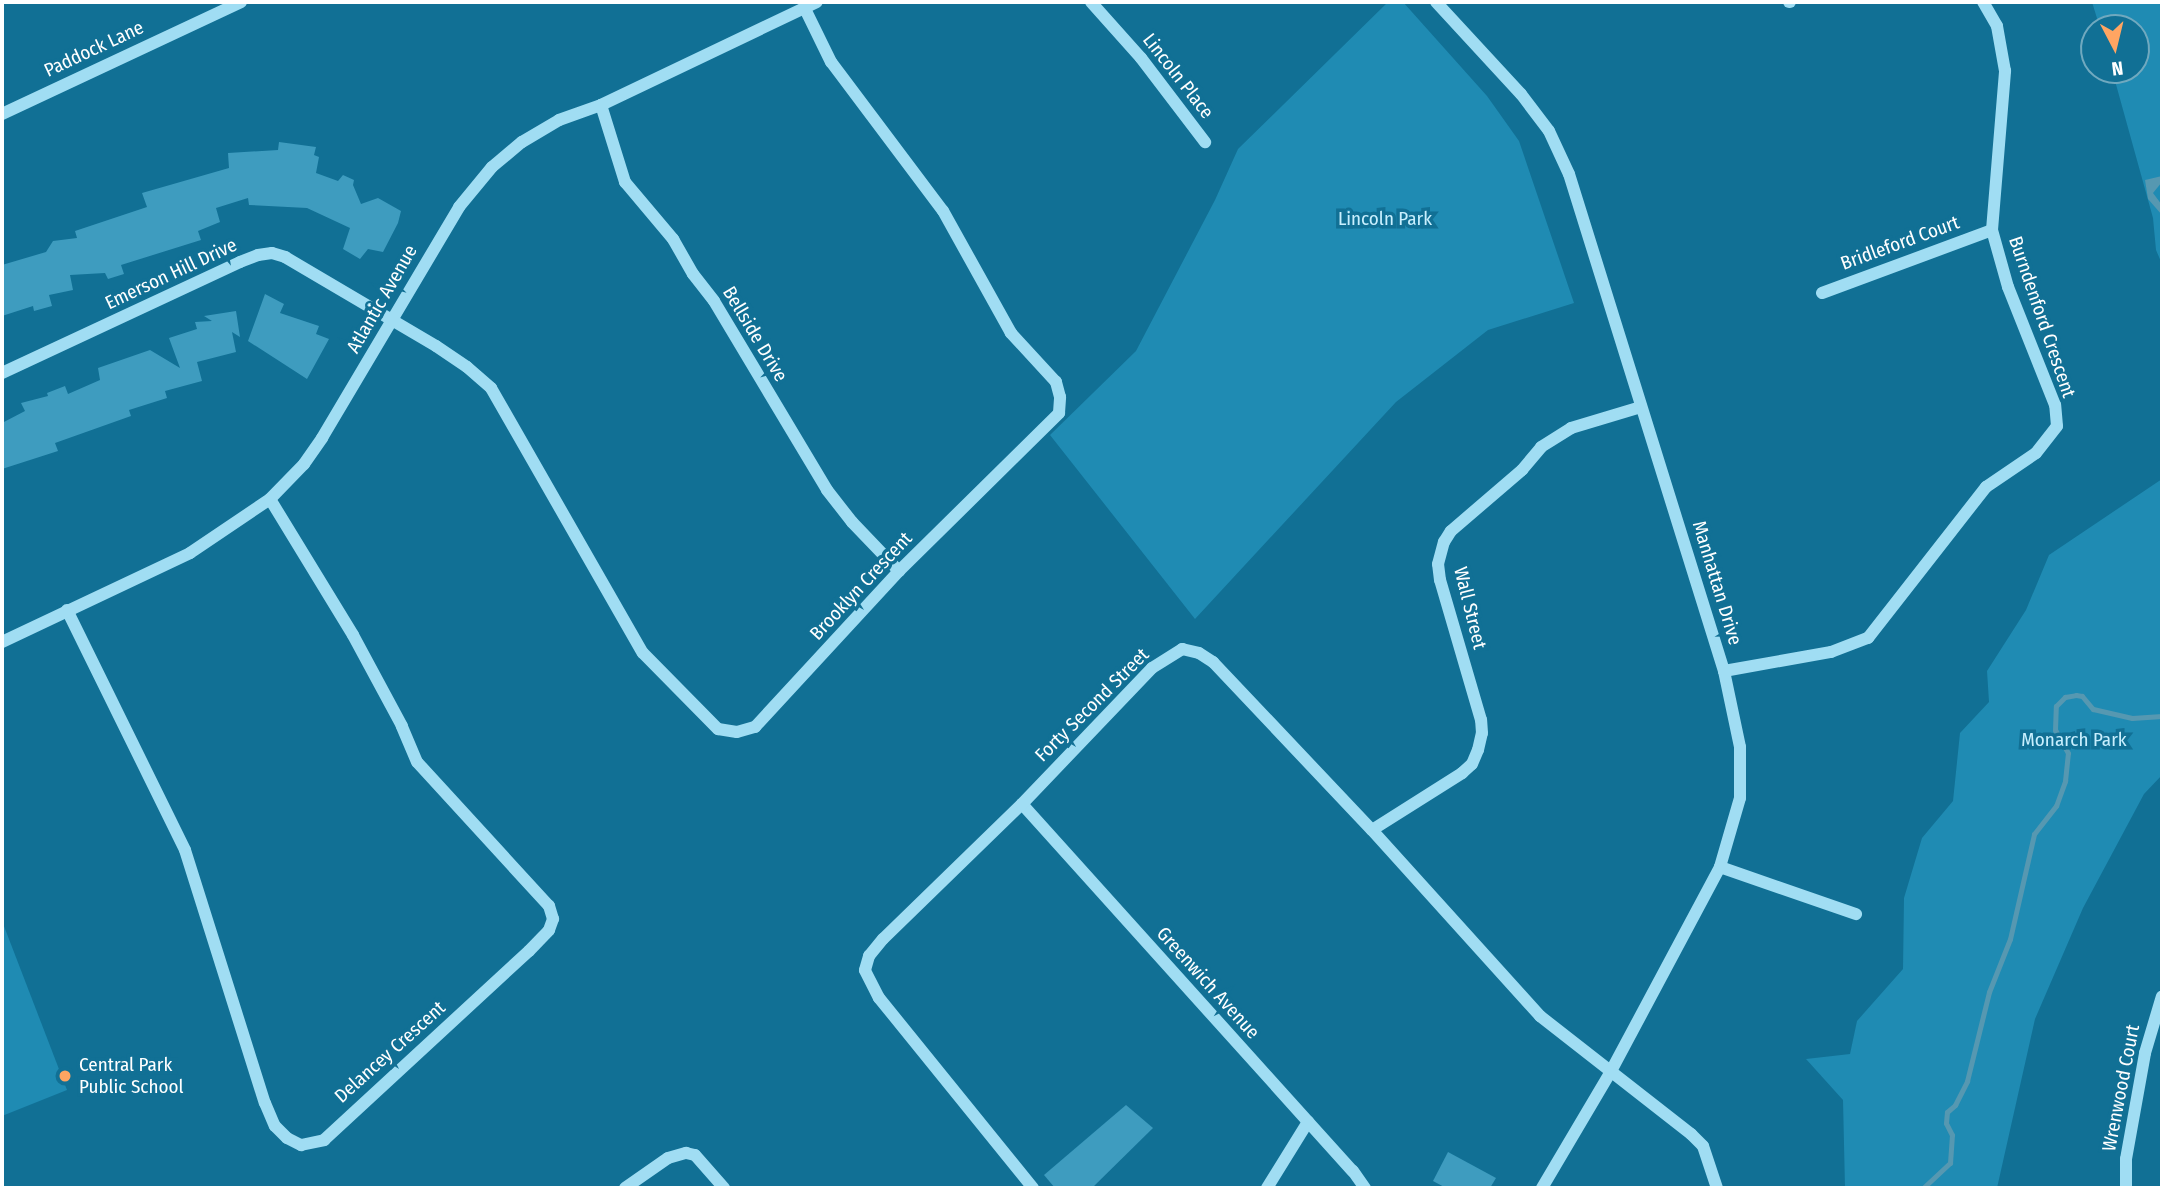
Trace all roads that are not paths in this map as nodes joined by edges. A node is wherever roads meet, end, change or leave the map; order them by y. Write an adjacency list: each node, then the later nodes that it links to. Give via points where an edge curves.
1 (241, 2): 8 (street, Paddock Lane)
2 (817, 2): 6 (street, Atlantic Avenue)
3 (1091, 2): 9 (street, Lincoln Place)
4 (1436, 2): 14 (street, Manhattan Drive, via 1549,131 1569,174)
5 (1983, 2): 10 (street, Burndenford Crescent, via 1997,26 2005,71)
6 (804, 7): 7 (street, Atlantic Avenue); 16 (street, Brooklyn Crescent, via 831,62 943,211 1011,333 1056,382 1060,397 1059,413 1048,428)
7 (601, 105): 12 (street, Atlantic Avenue, via 559,120 492,167 459,207); 16 (street, Bellside Drive, via 625,182 673,239 714,301 827,490)
8 (2, 114)
9 (1205, 142)
10 (1992, 230): 11 (street, Bridleford Court); 19 (street, Burndenford Crescent, via 2008,287 2055,405 2057,426 2036,453 1986,487 1868,638 1832,652)
11 (1822, 293)
12 (390, 318): 13 (street, Emerson Hill Drive, via 285,257 258,254); 15 (street, Atlantic Avenue, via 322,438); 16 (street, Brooklyn Crescent, via 467,367 491,388 643,653 718,729 737,732 755,727)
13 (2, 373)
14 (1641, 407): 19 (street, Manhattan Drive); 21 (street, Wall Street, via 1571,428 1541,447 1444,542 1438,564 1440,580 1481,720 1478,750 1462,773)
15 (270, 499): 17 (street, Atlantic Avenue, via 190,552); 17 (street, Delancey Crescent, via 353,635 417,762 549,906 553,919 529,951 324,1140 301,1145 275,1126 185,849)
16 (899, 571)
17 (67, 610): 18 (street, Atlantic Avenue)
18 (2, 642)
19 (1724, 671): 22 (street, Manhattan Drive, via 1740,747 1740,798)
20 (1022, 804): 21 (street, Forty Second Street, via 1152,668 1182,649 1213,662); 26 (street, Greenwich Avenue); 29 (street, Forty Second Street, via 883,939 869,956 865,970 879,998)
21 (1372, 830): 25 (street, Forty Second Street, via 1540,1016)
22 (1720, 867): 23 (street); 25 (street, Manhattan Drive)
23 (1856, 914)
24 (2162, 996): 34 (street, Wrenwood Court, via 2145,1053 2126,1159)
25 (1610, 1073): 32 (street, Manhattan Drive); 33 (street, Forty Second Street, via 1703,1146)
26 (1308, 1122): 30 (street); 31 (street, Greenwich Avenue)
27 (625, 1188): 28 (street, via 657,1164 686,1153 695,1155)
28 (724, 1188)
29 (1033, 1188)
30 (1267, 1188)
31 (1365, 1188)
32 (1542, 1188)
33 (1717, 1188)
34 (2126, 1188)

